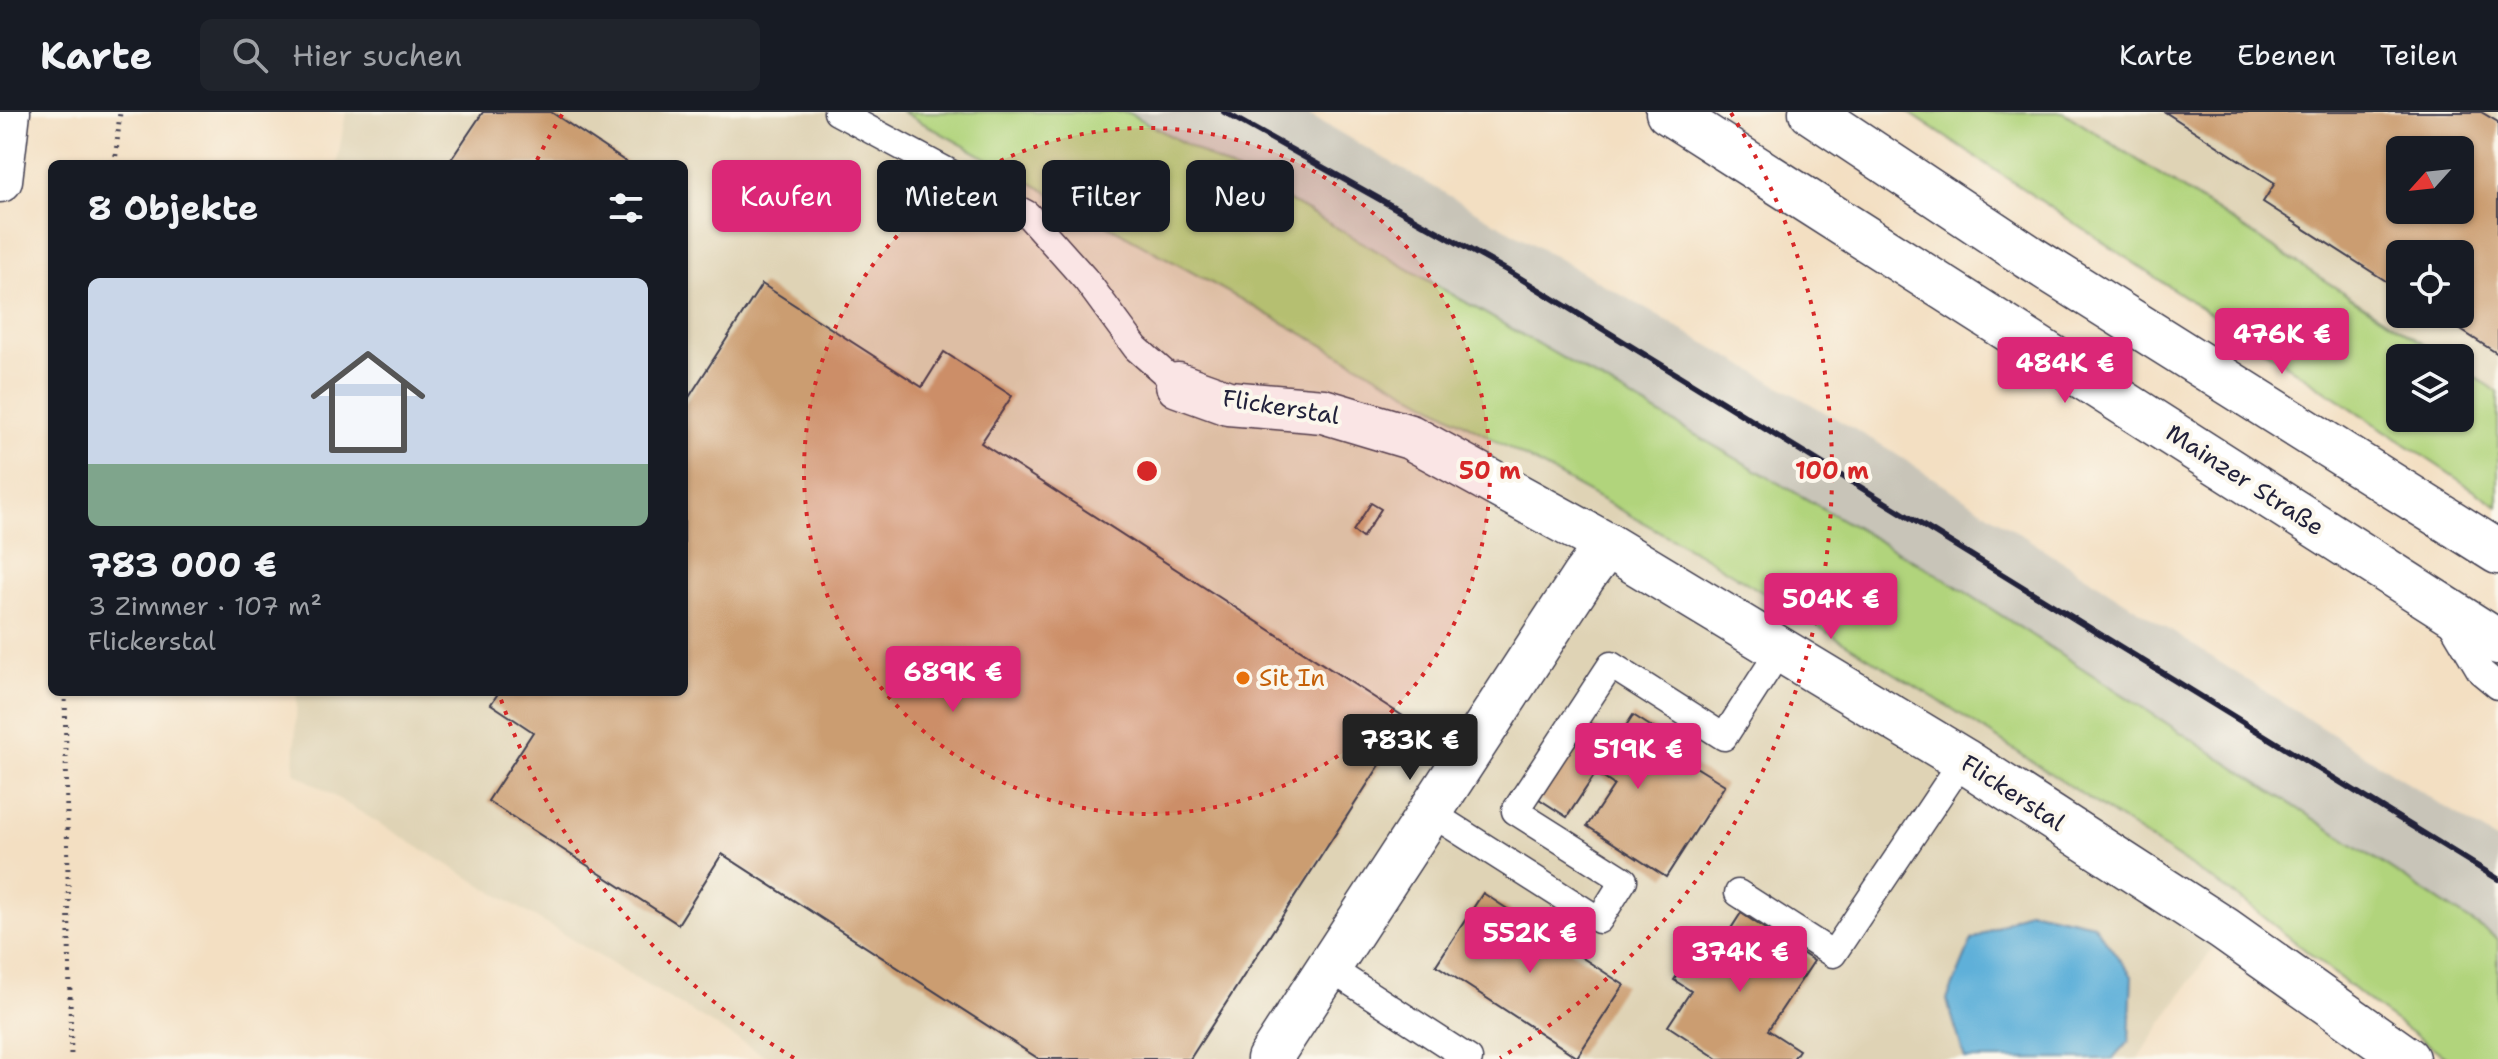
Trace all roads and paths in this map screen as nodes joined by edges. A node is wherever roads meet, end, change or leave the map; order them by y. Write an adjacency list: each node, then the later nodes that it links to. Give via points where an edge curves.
1 (8, 112): 7 (main road)
2 (120, 112): 6 (path)
3 (837, 112): 8 (lane, Flickerstal, via 1027,214 1086,280 1136,348)
4 (1668, 112): 11 (main road, Mainzer Straße)
5 (1811, 112): 10 (main road)
6 (115, 160)
7 (0, 180)
8 (1178, 385): 9 (main road, Flickerstal, via 1228,403 1323,411 1410,437)
9 (1607, 545): 13 (main road, Flickerstal); 17 (main road)
10 (2498, 552)
11 (2442, 606): 12 (main road, Mainzer Straße); 14 (lane, via 2481,672)
12 (2498, 642)
13 (1780, 650): 16 (main road, Flickerstal); 17 (lane, via 1724,737 1611,665 1515,811 1624,880 1599,920)
14 (2498, 686)
15 (65, 696): 20 (path)
16 (1963, 760): 18 (lane, via 1833,954); 23 (main road, Flickerstal, via 2224,929)
17 (1431, 813): 19 (main road)
18 (1738, 893)
19 (1329, 968): 21 (main road); 22 (lane)
20 (71, 1059)
21 (1269, 1059)
22 (1469, 1059)
23 (2407, 1059)

